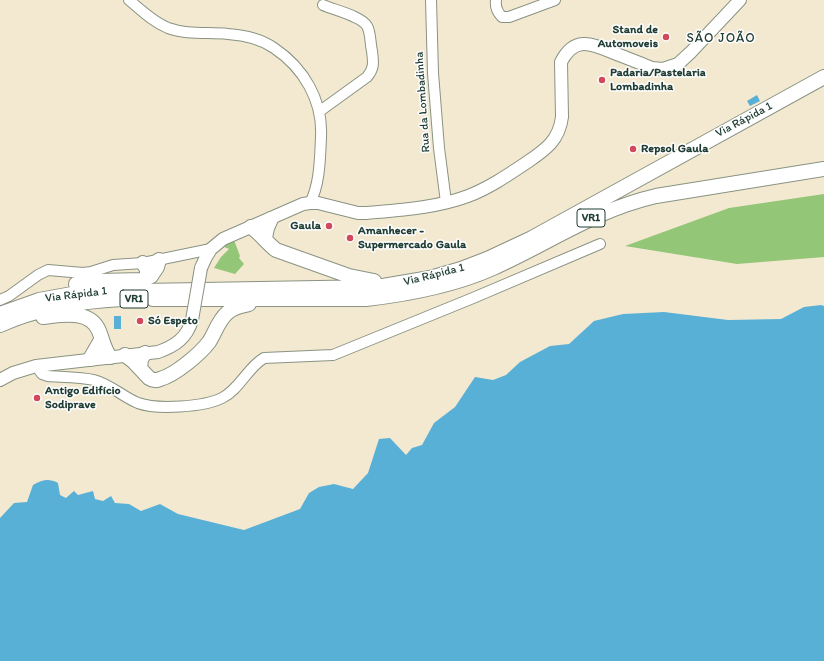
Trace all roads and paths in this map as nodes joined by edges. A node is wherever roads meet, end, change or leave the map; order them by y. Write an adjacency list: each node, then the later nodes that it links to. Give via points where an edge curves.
1 (128, 0): 8 (street, via 152,20 168,28 190,33 229,34 254,39 274,47 302,74 313,91)
2 (431, 0): 10 (street, Rua da Lombadinha, via 433,73)
3 (496, 0): 4 (street, via 498,12 502,17 509,17)
4 (555, 0)
5 (740, 0): 10 (main road, via 691,52 671,67 652,68 588,44 571,48 561,62 561,123 548,147 498,181 468,196)
6 (322, 5): 8 (street, via 361,20 369,32 373,65 372,72 367,77)
7 (820, 80): 20 (highway, Via Rápida 1 / VR1, via 532,238 461,269)
8 (320, 111): 11 (street, via 320,154 316,187)
9 (824, 169): 21 (highway, Via Rápida 1 / VR1, via 656,196 629,203 595,216 491,269 436,287 366,299)
10 (446, 202): 11 (main road, via 366,213)
11 (310, 203): 12 (main road)
12 (270, 219): 13 (main road); 14 (highway)
13 (251, 227): 14 (highway); 16 (main road, via 223,239)
14 (265, 238): 20 (highway, via 276,250 349,276)
15 (600, 244): 30 (street, via 333,355 264,358 256,363 233,390 213,402 164,408 150,406 137,403 94,380 48,376 42,374)
16 (211, 249): 17 (street); 26 (main road, bridge, via 203,262 192,320 187,332 177,343 158,352)
17 (159, 260): 18 (street); 19 (highway, via 155,271)
18 (143, 263): 19 (highway, via 147,269); 22 (street, via 113,265 83,273 48,270)
19 (147, 278): 23 (highway, via 74,284)
20 (396, 284): 23 (highway, Via Rápida 1 / VR1, via 335,288 96,291 56,296)
21 (269, 299): 24 (highway, Via Rápida 1 / VR1, via 95,301); 31 (highway, via 236,307 228,312 197,356 168,376 152,379)
22 (0, 300)
23 (22, 305): 24 (highway, Via Rápida 1 / VR1)
24 (1, 321): 25 (highway, via 78,316 88,318 95,324)
25 (101, 340): 28 (highway); 29 (highway)
26 (145, 353): 27 (main road); 31 (highway)
27 (125, 355): 28 (main road); 31 (highway)
28 (110, 357): 29 (main road)
29 (90, 359): 30 (main road)
30 (36, 366): 32 (main road)
31 (140, 368)
32 (0, 380)

